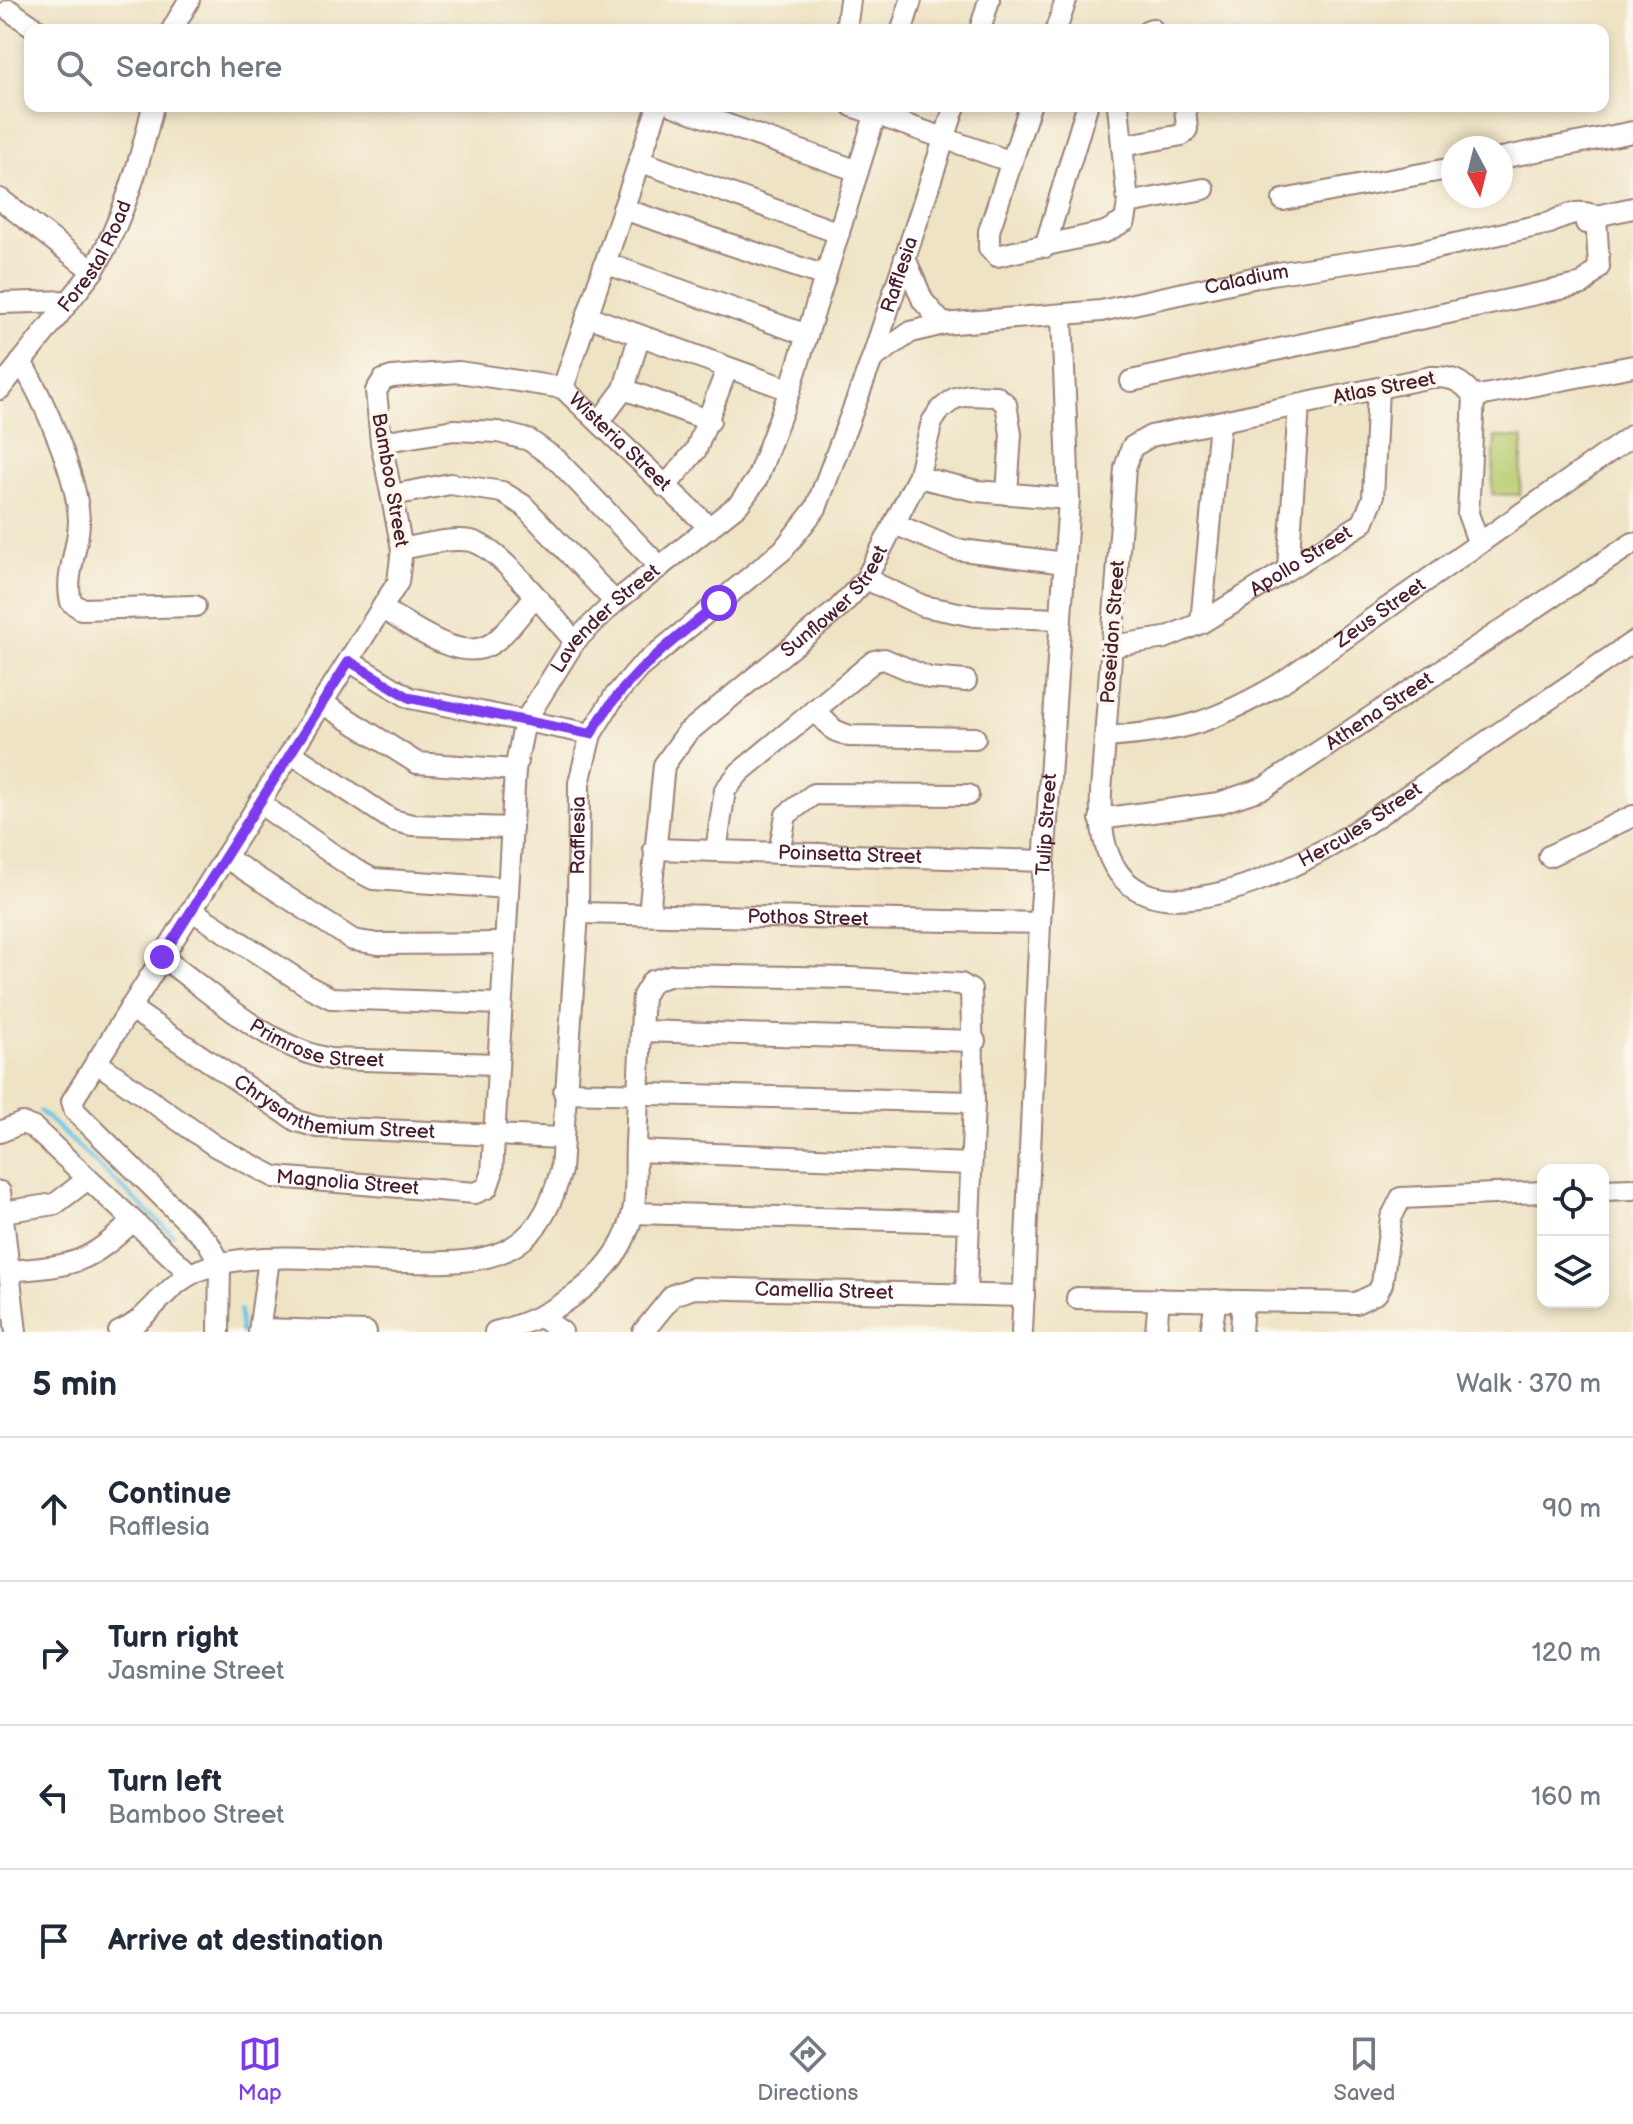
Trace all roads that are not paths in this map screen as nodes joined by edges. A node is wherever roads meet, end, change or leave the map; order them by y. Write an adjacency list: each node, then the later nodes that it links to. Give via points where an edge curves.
1 (189, 0): 8 (street)
2 (850, 0): 9 (street)
3 (911, 0): 10 (street)
4 (989, 0): 11 (street)
5 (1066, 0): 12 (street)
6 (9, 10): 7 (street)
7 (29, 24)
8 (175, 24)
9 (847, 24)
10 (904, 24)
11 (982, 24)
12 (1061, 24)
13 (150, 112): 42 (street, Forestal Road, via 115,228)
14 (656, 112): 27 (street)
15 (691, 112): 30 (street)
16 (876, 112): 30 (street, Lavender Street)
17 (882, 112): 24 (street)
18 (953, 112): 24 (street, Rafflesia)
19 (1028, 112): 28 (street)
20 (1085, 112): 39 (street)
21 (1119, 112): 25 (street)
22 (1186, 112): 25 (street, via 1187,129 1182,135)
23 (1633, 132): 26 (street)
24 (944, 138): 28 (street); 40 (street, Rafflesia)
25 (1122, 146): 34 (street)
26 (1513, 156)
27 (639, 161): 36 (street); 38 (street)
28 (1012, 162): 39 (street, via 989,231 989,248 997,256)
29 (1441, 170): 33 (street)
30 (858, 171): 38 (street, Lavender Street)
31 (1204, 189): 34 (street)
32 (0, 199): 42 (street)
33 (1283, 200)
34 (1128, 203): 39 (street, via 1125,221 1113,230)
35 (1633, 208): 37 (street, Caladium)
36 (623, 209): 41 (street); 43 (street)
37 (1596, 216): 47 (street, Caladium, via 1577,212 1550,223 1414,253 1271,274); 55 (street, via 1599,267 1583,284)
38 (839, 233): 43 (street, Lavender Street)
39 (1045, 247)
40 (905, 258): 48 (street, via 923,301); 51 (street, Rafflesia)
41 (605, 263): 46 (street); 49 (street)
42 (93, 271): 44 (street, Forestal Road)
43 (825, 276): 49 (street, Lavender Street)
44 (69, 301): 45 (street); 52 (street, Forestal Road)
45 (0, 303)
46 (587, 316): 50 (street); 57 (street)
47 (1062, 316): 48 (street, Caladium); 74 (street, Tulip Street)
48 (943, 324): 51 (street, Caladium, via 911,332)
49 (807, 335): 61 (street, Lavender Street)
50 (639, 337): 54 (street); 60 (street)
51 (872, 359): 98 (street, Rafflesia, via 816,508 783,550 639,668)
52 (21, 362): 59 (street, Forestal Road); 86 (street, via 50,420 75,501 79,521 71,602 81,609)
53 (1633, 366): 62 (street)
54 (727, 369): 61 (street); 65 (street)
55 (1131, 381)
56 (379, 384): 57 (street, Wisteria Street, via 392,377 459,372); 68 (street, Bamboo Street)
57 (563, 388): 64 (street, Wisteria Street)
58 (1378, 388): 62 (street, Atlas Street, via 1441,377 1459,382); 63 (street, Atlas Street); 82 (street, Apollo Street, via 1368,516)
59 (0, 389)
60 (624, 389): 64 (street); 65 (street)
61 (790, 390): 76 (street, Lavender Street, via 757,479 739,504)
62 (1474, 397): 78 (street, via 1468,514)
63 (1299, 405): 66 (street, Atlas Street); 82 (street)
64 (600, 421): 71 (street, Wisteria Street)
65 (710, 421): 71 (street, via 687,464)
66 (1220, 422): 69 (street, Atlas Street, via 1151,436); 89 (street)
67 (1633, 435): 78 (street, Zeus Street)
68 (381, 442): 73 (street, Bamboo Street); 81 (street, via 454,430 529,440 557,460)
69 (1132, 447): 92 (street, Poseidon Street, via 1125,468)
70 (918, 477): 72 (street); 72 (street, Sunflower Street, via 940,410 955,398 996,396 1010,415); 75 (street, Sunflower Street)
71 (665, 487): 76 (street, Wisteria Street)
72 (1007, 494): 74 (street)
73 (393, 495): 79 (street, Bamboo Street); 85 (street, via 450,484 502,492 523,505)
74 (1069, 499): 80 (street, Tulip Street)
75 (895, 524): 80 (street, via 954,549); 83 (street, Sunflower Street)
76 (710, 528): 81 (street, Lavender Street)
77 (1633, 543): 106 (street, Athena Street, via 1264,788 1219,803)
78 (1479, 544): 99 (street, Zeus Street, via 1240,708 1182,730)
79 (402, 549): 84 (street, via 473,541 494,554); 87 (street, Bamboo Street, via 401,572)
80 (1065, 563): 88 (street, Tulip Street)
81 (660, 567): 85 (street, Lavender Street)
82 (1288, 569): 89 (street, Apollo Street)
83 (866, 579): 88 (street, via 923,606 974,616); 108 (street, Sunflower Street, via 838,609 687,733 664,765)
84 (534, 598): 87 (street, via 493,643 479,649 463,649); 90 (street)
85 (615, 602): 90 (street, Lavender Street)
86 (195, 606)
87 (382, 609): 93 (street, Bamboo Street)
88 (1061, 619): 113 (street, Tulip Street)
89 (1201, 623): 92 (street, Apollo Street, via 1165,638)
90 (575, 641): 97 (street, Lavender Street)
91 (1633, 642): 106 (street, Hercules Street, via 1348,836 1307,860 1221,893 1177,900 1144,895 1120,878 1111,864)
92 (1112, 646): 99 (street, Poseidon Street)
93 (349, 661): 95 (street, Bamboo Street); 97 (street, via 410,698)
94 (966, 681): 96 (street, via 929,678 879,659)
95 (322, 703): 101 (street, Bamboo Street); 102 (street, via 417,763)
96 (814, 710): 100 (street, via 834,730 849,736); 109 (street, via 725,790)
97 (525, 721): 98 (street); 102 (street, Lavender Street)
98 (591, 734): 116 (street, Rafflesia, via 579,783)
99 (1105, 737): 106 (street, Poseidon Street)
100 (975, 738)
101 (291, 753): 104 (street, Bamboo Street); 107 (street, via 392,820)
102 (515, 770): 107 (street, Lavender Street)
103 (968, 795): 110 (street, via 814,794 786,815)
104 (259, 803): 112 (street, Bamboo Street); 114 (street, via 373,879)
105 (1633, 816): 111 (street)
106 (1100, 819)
107 (512, 828): 114 (street, Lavender Street)
108 (654, 849): 109 (street, Poinsetta Street); 117 (street, Sunflower Street)
109 (716, 851): 110 (street, Poinsetta Street)
110 (779, 853): 113 (street, Poinsetta Street)
111 (1549, 856)
112 (225, 857): 115 (street, Bamboo Street); 119 (street, via 353,940)
113 (1044, 861): 118 (street, Tulip Street)
114 (508, 888): 119 (street, Lavender Street)
115 (191, 910): 120 (street, Bamboo Street); 121 (street, via 331,998)
116 (578, 913): 117 (street, Pothos Street); 127 (street, Rafflesia)
117 (649, 914): 118 (street, Pothos Street)
118 (1040, 923): 149 (street, Tulip Street)
119 (505, 943): 121 (street, Lavender Street)
120 (162, 957): 122 (street, Bamboo Street); 126 (street, Primrose Street, via 282,1044 307,1054)
121 (501, 1004): 126 (street, Lavender Street)
122 (130, 1008): 125 (street, Bamboo Street); 131 (street, Chrysanthemium Street, via 297,1121 317,1127)
123 (641, 1031): 124 (street); 124 (street, via 643,996 652,981 662,977 850,978 967,986 973,996); 128 (street)
124 (975, 1041): 129 (street)
125 (96, 1062): 136 (street, Magnolia Street, via 215,1146 275,1177 475,1193); 145 (street, Bamboo Street, via 72,1105 185,1215)
126 (498, 1064): 131 (street, Lavender Street)
127 (564, 1092): 128 (street); 132 (street, Rafflesia)
128 (638, 1093): 129 (street); 133 (street)
129 (974, 1102): 134 (street)
130 (0, 1132): 135 (street, via 12,1124 28,1125)
131 (494, 1135): 132 (street, Chrysanthemium Street); 136 (street, Lavender Street)
132 (562, 1138): 144 (street, Rafflesia, via 553,1200 518,1244 495,1256 450,1263)
133 (636, 1151): 134 (street); 141 (street)
134 (971, 1164): 143 (street)
135 (88, 1179): 140 (street, via 55,1204); 142 (street)
136 (487, 1188)
137 (1633, 1189): 138 (street)
138 (1609, 1190)
139 (1537, 1192): 153 (street, via 1401,1198 1391,1218 1377,1293 1356,1303)
140 (1, 1202): 146 (street)
141 (633, 1213): 143 (street); 154 (street, via 593,1279)
142 (133, 1221): 146 (street, via 103,1249 79,1262); 147 (street)
143 (967, 1222): 148 (street)
144 (269, 1259): 145 (street, Rafflesia); 155 (street)
145 (220, 1263): 147 (street, Rafflesia); 158 (street)
146 (9, 1271): 156 (street)
147 (189, 1273): 157 (street, Rafflesia)
148 (966, 1294): 149 (street, Camellia Street); 162 (street, Camellia Street, via 694,1288 673,1295)
149 (1024, 1296): 163 (street, Tulip Street)
150 (1077, 1298): 151 (street)
151 (1159, 1299): 152 (street); 164 (street)
152 (1216, 1300): 153 (street); 165 (street)
153 (1243, 1301): 166 (street)
154 (541, 1317): 160 (street); 161 (street)
155 (260, 1330): 159 (street)
156 (16, 1332)
157 (119, 1332)
158 (219, 1332)
159 (366, 1332)
160 (495, 1332)
161 (562, 1332)
162 (643, 1332)
163 (1022, 1332)
164 (1156, 1332)
165 (1211, 1332)
166 (1241, 1332)

